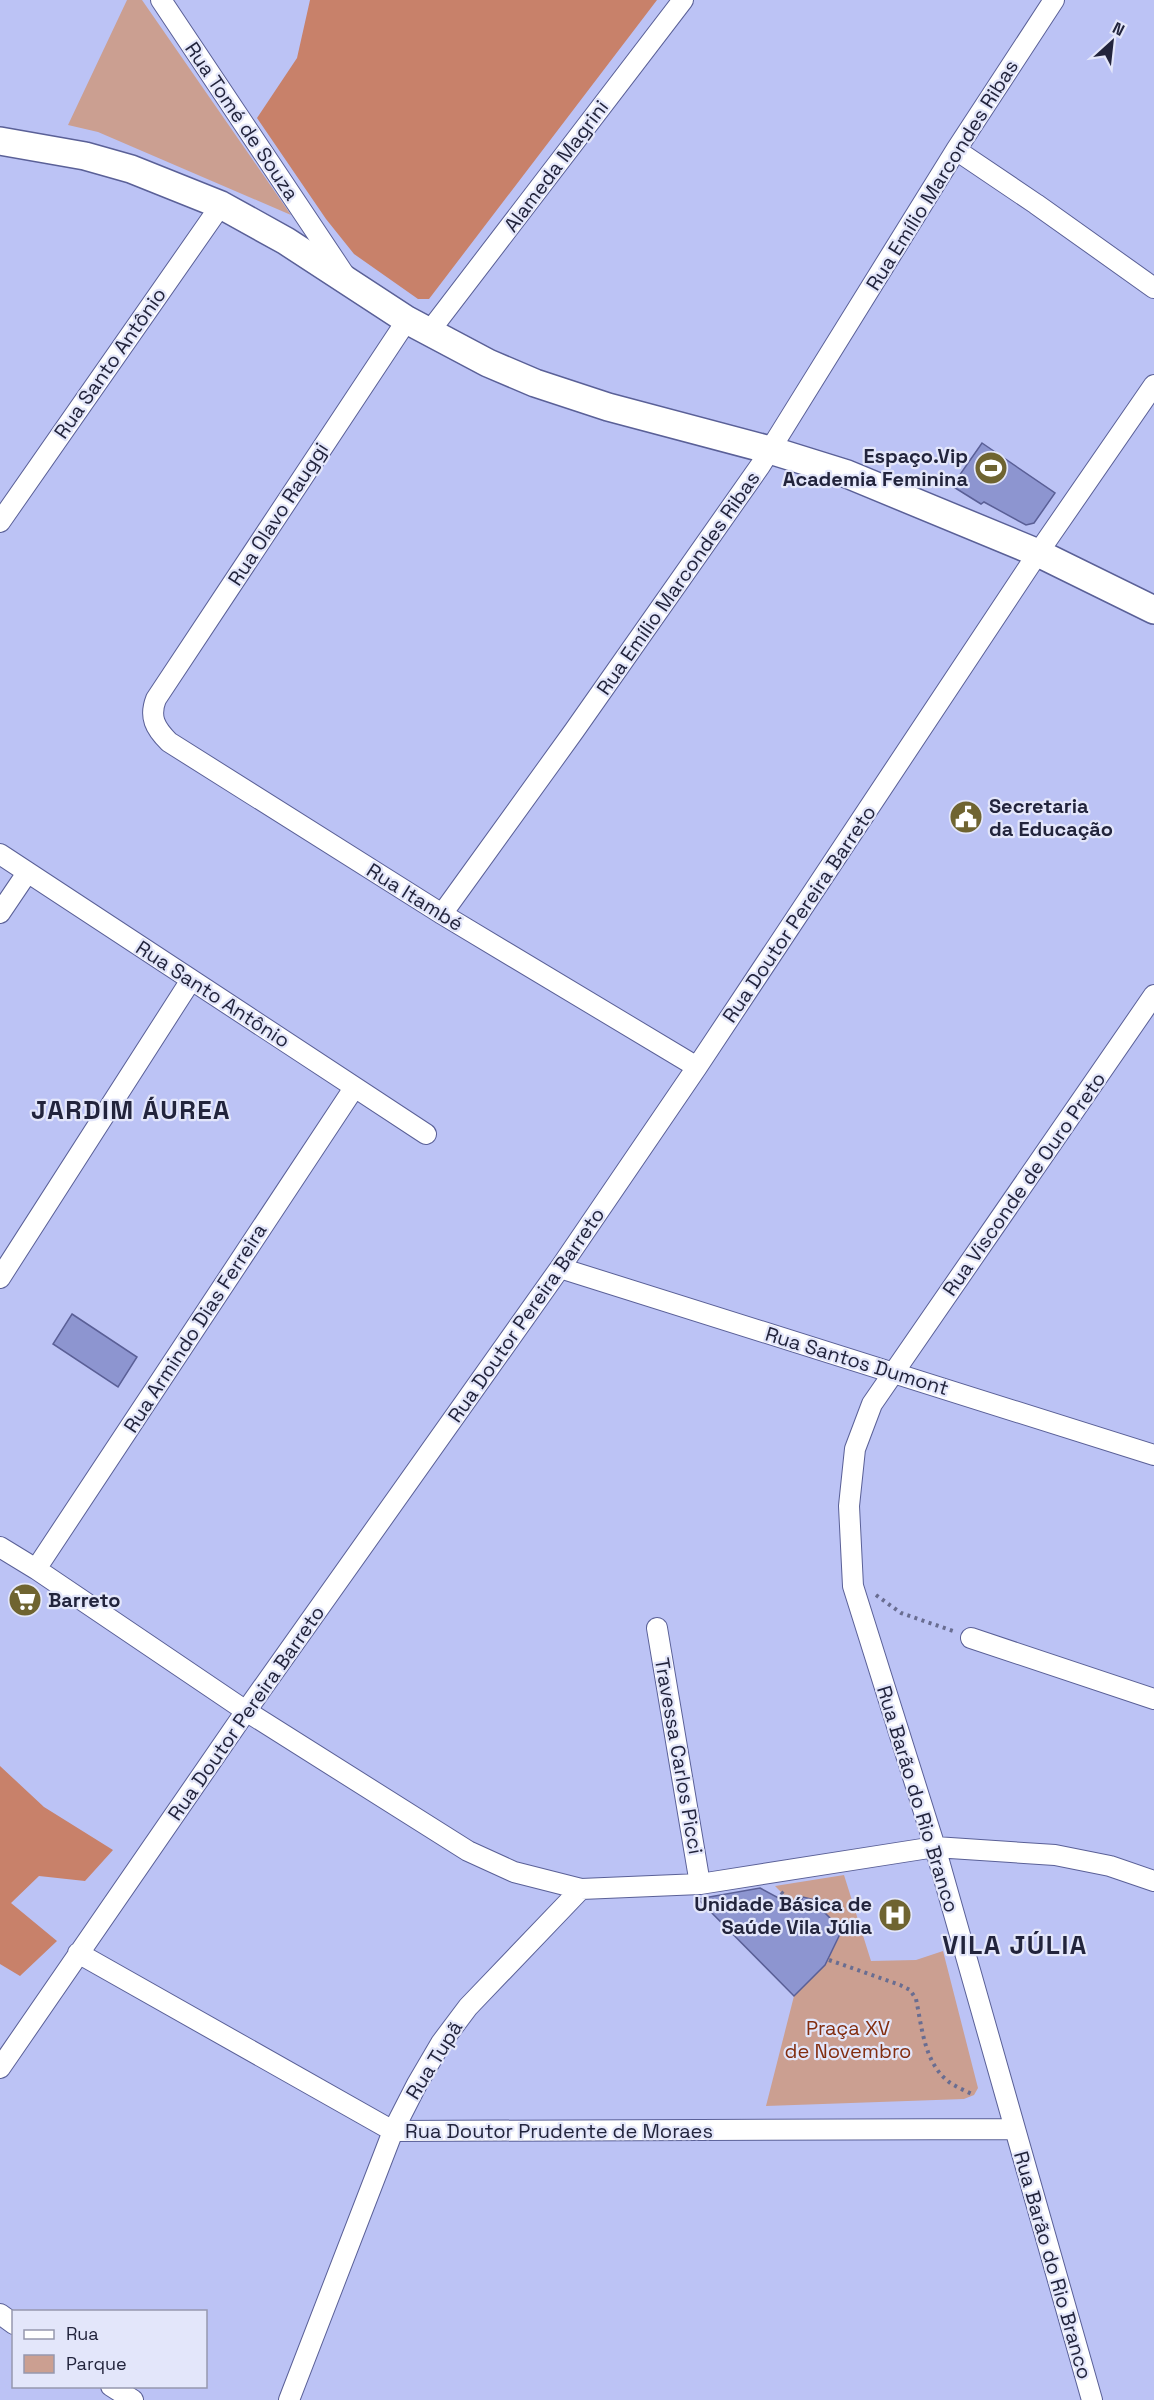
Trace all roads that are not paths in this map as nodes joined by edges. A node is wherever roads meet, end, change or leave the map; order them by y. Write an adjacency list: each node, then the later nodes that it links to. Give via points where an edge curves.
1 (161, 0): 7 (street, Rua Tomé de Souza)
2 (683, 0): 9 (street, Alameda Magrini)
3 (1054, 0): 5 (street, Rua Emílio Marcondes Ribas)
4 (0, 141): 6 (main road, via 86,156)
5 (956, 150): 8 (street); 11 (street, Rua Emílio Marcondes Ribas)
6 (221, 205): 7 (main road); 12 (street, Rua Santo Antônio)
7 (316, 250): 9 (main road, via 348,281)
8 (1154, 288)
9 (418, 326): 11 (main road, via 535,383 608,407); 15 (street, Rua Olavo Rauggi)
10 (1154, 385): 13 (street, Rua Doutor Pereira Barreto)
11 (770, 450): 13 (main road, via 847,474); 19 (street, Rua Emílio Marcondes Ribas)
12 (0, 522)
13 (1038, 553): 14 (main road); 22 (street, Rua Doutor Pereira Barreto)
14 (1154, 610)
15 (152, 709): 19 (street, Rua Itambé, via 158,731 169,742)
16 (0, 854): 17 (street, Rua Santo Antônio)
17 (27, 873): 18 (street); 20 (street, Rua Santo Antônio)
18 (0, 913)
19 (442, 914): 22 (street, Rua Itambé)
20 (191, 980): 23 (street, Rua Santo Antônio); 26 (street)
21 (1154, 995): 27 (street, Rua Visconde de Ouro Preto)
22 (697, 1067): 25 (street, Rua Doutor Pereira Barreto)
23 (354, 1088): 24 (street, Rua Santo Antônio); 30 (street, Rua Armindo Dias Ferreira)
24 (426, 1134)
25 (560, 1268): 27 (street, Rua Santos Dumont); 34 (street, Rua Doutor Pereira Barreto)
26 (0, 1278)
27 (894, 1373): 28 (street, Rua Santos Dumont); 35 (street, Rua Barão do Rio Branco, via 872,1404 855,1449 849,1506 853,1586)
28 (1154, 1455)
29 (2, 1551): 30 (street)
30 (36, 1569): 34 (street)
31 (657, 1628): 37 (street, Travessa Carlos Picci)
32 (971, 1638): 33 (street)
33 (1154, 1699)
34 (246, 1711): 38 (street, via 468,1851 514,1872); 39 (street, Rua Doutor Pereira Barreto)
35 (935, 1847): 36 (street, via 1055,1855 1110,1866); 37 (street); 41 (street, Rua Barão do Rio Branco)
36 (1154, 1881)
37 (700, 1884): 38 (street)
38 (581, 1889): 42 (street, Rua Tupã, via 468,2007 441,2043)
39 (78, 1953): 40 (street, Rua Doutor Pereira Barreto); 42 (street, Rua Doutor Prudente de Moraes)
40 (0, 2068)
41 (1015, 2129): 42 (street, Rua Doutor Prudente de Moraes); 46 (street, Rua Barão do Rio Branco)
42 (393, 2132): 45 (street, Rua Tupã)
43 (114, 2388): 44 (street)
44 (134, 2400)
45 (289, 2400)
46 (1092, 2400)

